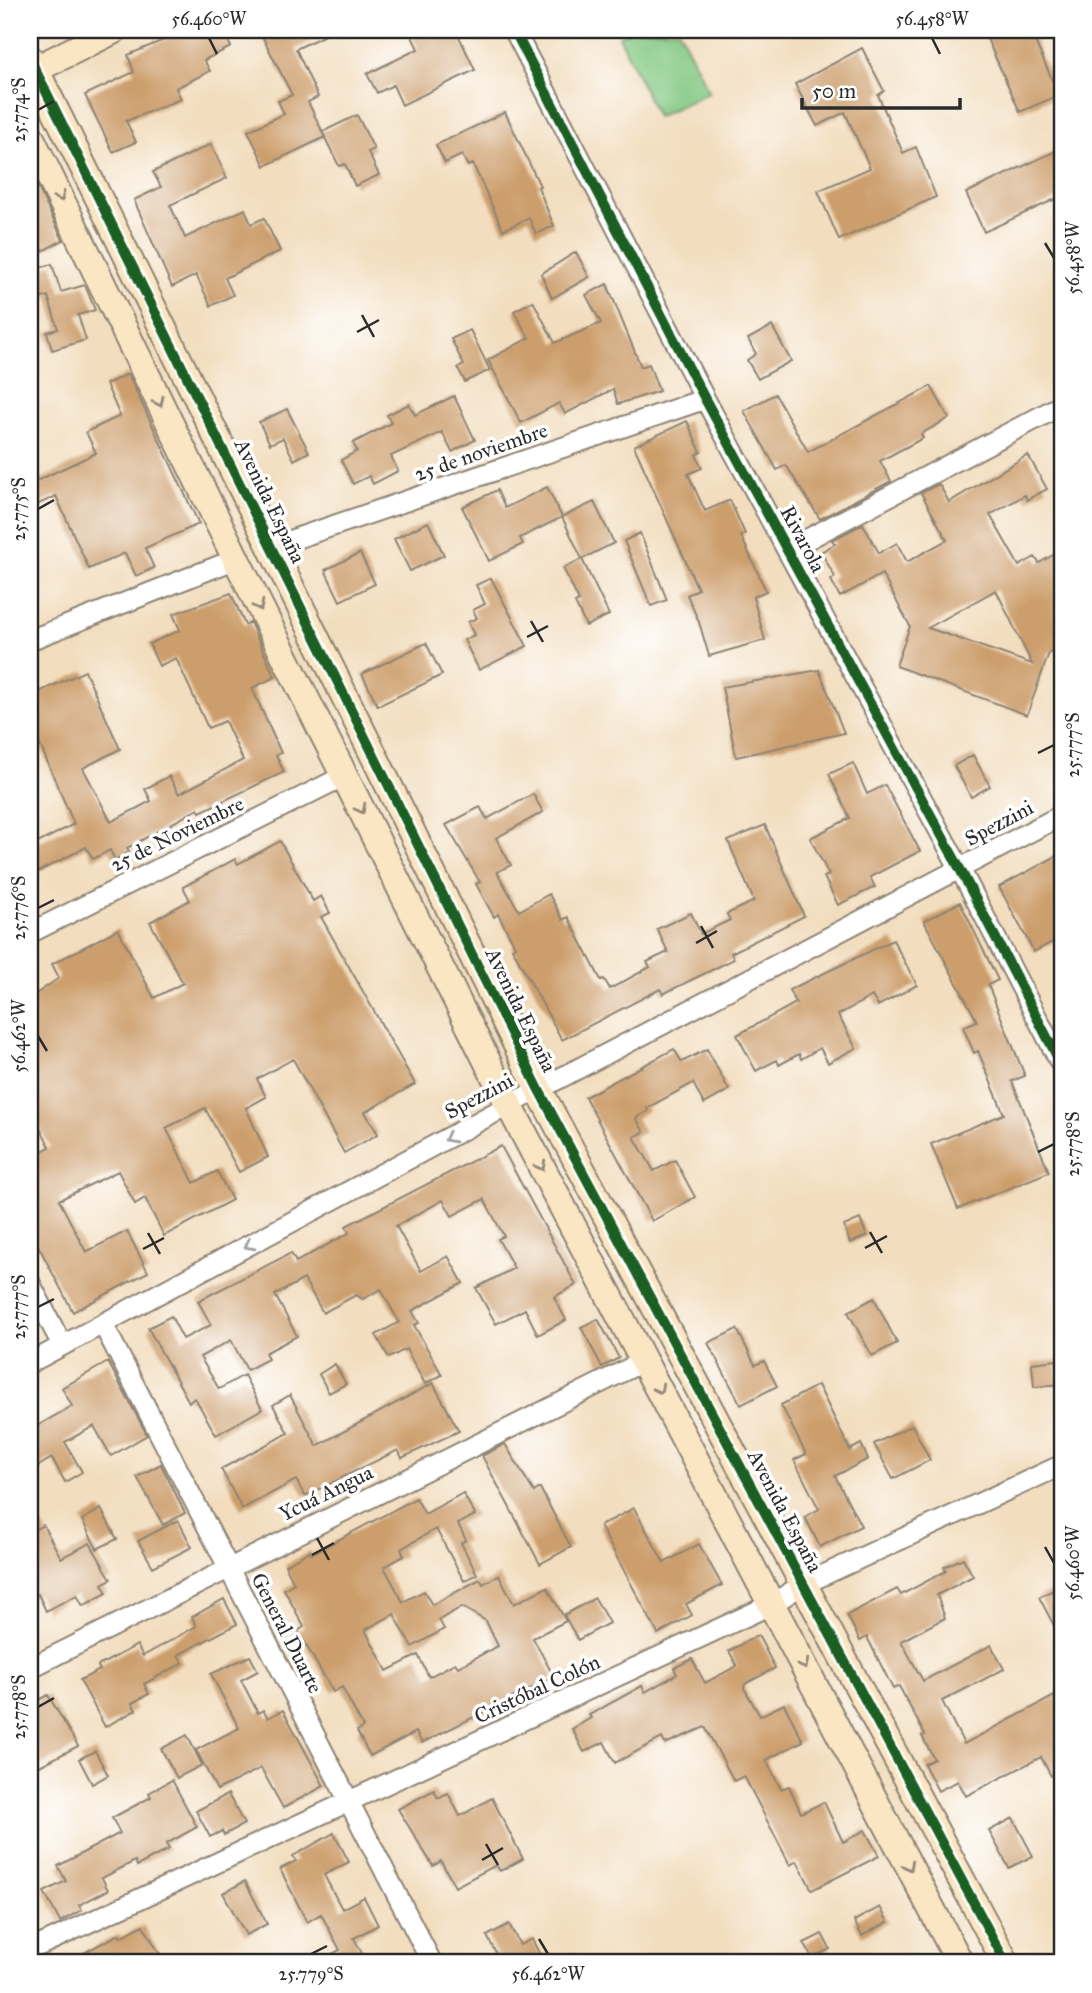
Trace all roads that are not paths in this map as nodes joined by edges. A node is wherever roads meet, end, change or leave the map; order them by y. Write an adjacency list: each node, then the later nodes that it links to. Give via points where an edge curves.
1 (114, 30): 3 (street)
2 (514, 30): 5 (street, Rivarola)
3 (31, 67): 7 (street, Avenida España)
4 (30, 136): 9 (street, one-way to 9)
5 (705, 399): 7 (street, 25 de noviembre); 8 (street, Rivarola)
6 (1062, 405): 8 (street)
7 (271, 547): 16 (street, Avenida España)
8 (787, 550): 13 (street, Rivarola)
9 (236, 559): 10 (street); 11 (street, one-way to 11)
10 (30, 640)
11 (344, 776): 14 (street, 25 de Noviembre); 17 (street, one-way to 17)
12 (1062, 815): 13 (street, Spezzini)
13 (960, 869): 15 (street, Rivarola); 16 (street, Spezzini)
14 (30, 933)
15 (1062, 1066)
16 (539, 1090): 17 (street, Spezzini); 25 (street, Avenida España)
17 (509, 1105): 19 (street, Spezzini, one-way to 19); 21 (street, one-way to 21)
18 (30, 1283): 20 (street)
19 (103, 1324): 20 (street, Spezzini); 24 (street, General Duarte)
20 (62, 1345): 22 (street, Spezzini)
21 (644, 1361): 24 (street, Ycuá Angua); 26 (street, one-way to 26)
22 (30, 1363)
23 (1062, 1465): 25 (street, Cristóbal Colón)
24 (228, 1567): 27 (street, Ycuá Angua); 28 (street, General Duarte)
25 (802, 1586): 26 (street, Cristóbal Colón); 32 (street, Avenida España)
26 (772, 1604): 28 (street, Cristóbal Colón); 31 (street, one-way to 31)
27 (30, 1668)
28 (349, 1802): 29 (street, Cristóbal Colón); 30 (street, General Duarte)
29 (30, 1951)
30 (432, 1963)
31 (960, 1963)
32 (1006, 1963)

